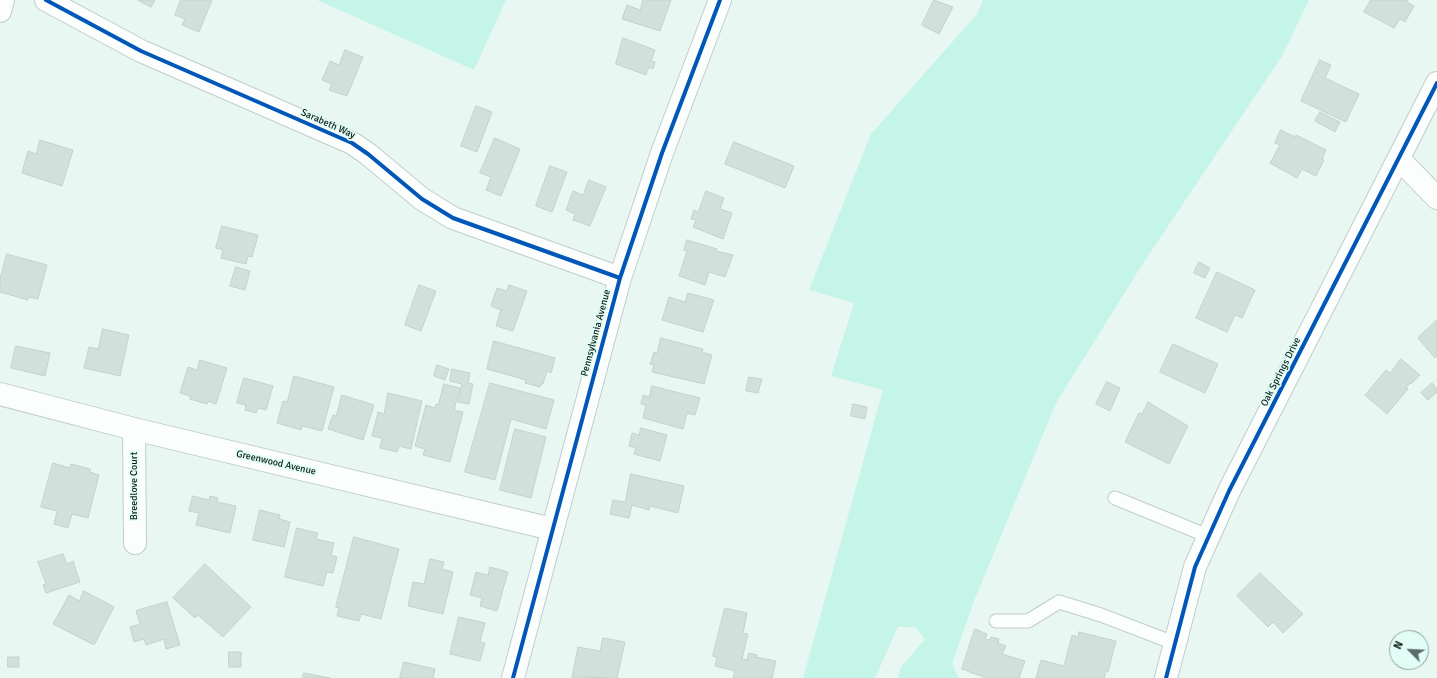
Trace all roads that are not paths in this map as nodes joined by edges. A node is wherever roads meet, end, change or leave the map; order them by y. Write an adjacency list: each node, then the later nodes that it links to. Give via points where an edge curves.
1 (3, 0): 4 (street)
2 (46, 0): 8 (street, Sarabeth Way, via 141,51 352,143 422,199 453,218)
3 (720, 0): 8 (street, Pennsylvania Avenue, via 662,153)
4 (0, 10)
5 (1437, 84): 6 (street, Oak Springs Drive)
6 (1399, 159): 7 (street); 13 (street, Oak Springs Drive)
7 (1437, 198)
8 (620, 278): 12 (street, Pennsylvania Avenue)
9 (0, 394): 10 (street, Greenwood Avenue)
10 (134, 429): 12 (street, Greenwood Avenue); 14 (street, Breedlove Court)
11 (1115, 498): 13 (lane)
12 (552, 529): 17 (street, Pennsylvania Avenue)
13 (1208, 536): 16 (street, Oak Springs Drive, via 1195,567)
14 (135, 543)
15 (996, 621): 16 (lane, via 1028,621 1059,602)
16 (1174, 643): 18 (street, Oak Springs Drive)
17 (513, 678)
18 (1166, 678)

